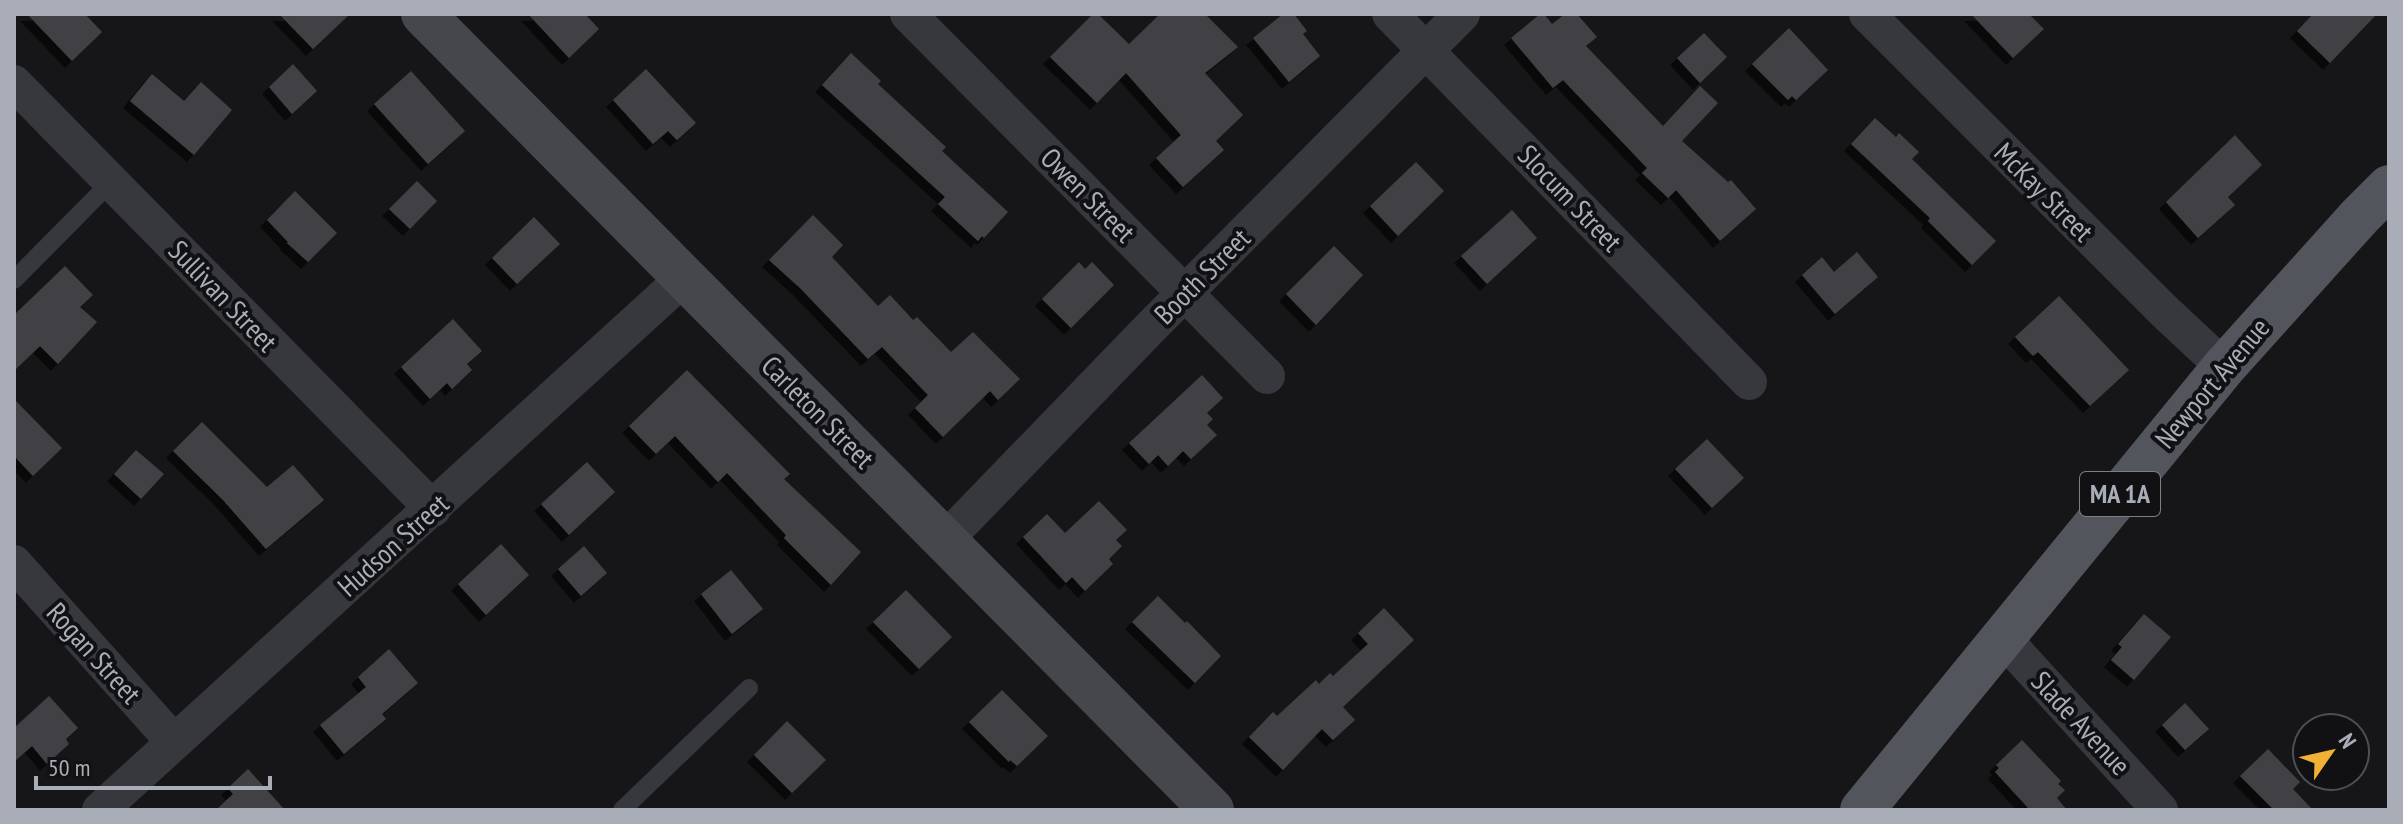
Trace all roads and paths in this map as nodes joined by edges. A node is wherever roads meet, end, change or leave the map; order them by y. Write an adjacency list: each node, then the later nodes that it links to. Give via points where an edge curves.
1 (423, 14): 10 (street, Carleton Street)
2 (908, 14): 12 (street, Owen Street)
3 (1390, 14): 6 (street, Slocum Street)
4 (1462, 14): 6 (street, Booth Street)
5 (1867, 14): 13 (street, McKay Street)
6 (1426, 50): 12 (street, Booth Street); 15 (street, Slocum Street)
7 (14, 83): 8 (street, Sullivan Street)
8 (111, 182): 11 (lane); 16 (street, Sullivan Street)
9 (2389, 187): 13 (main road, Newport Avenue / MA 1A)
10 (685, 277): 16 (street, Hudson Street); 17 (street, Carleton Street)
11 (14, 280)
12 (1184, 293): 14 (street, Owen Street); 17 (street, Booth Street)
13 (2224, 367): 19 (main road, Newport Avenue / MA 1A)
14 (1267, 376)
15 (1749, 382)
16 (433, 509): 21 (street, Hudson Street)
17 (945, 540): 24 (street, Carleton Street)
18 (14, 563): 21 (street, Rogan Street)
19 (2002, 637): 25 (main road, Newport Avenue / MA 1A); 26 (street, Slade Avenue)
20 (749, 688): 23 (lane)
21 (174, 742): 22 (street, Hudson Street)
22 (100, 810)
23 (622, 810)
24 (1212, 810)
25 (1862, 810)
26 (2160, 810)

